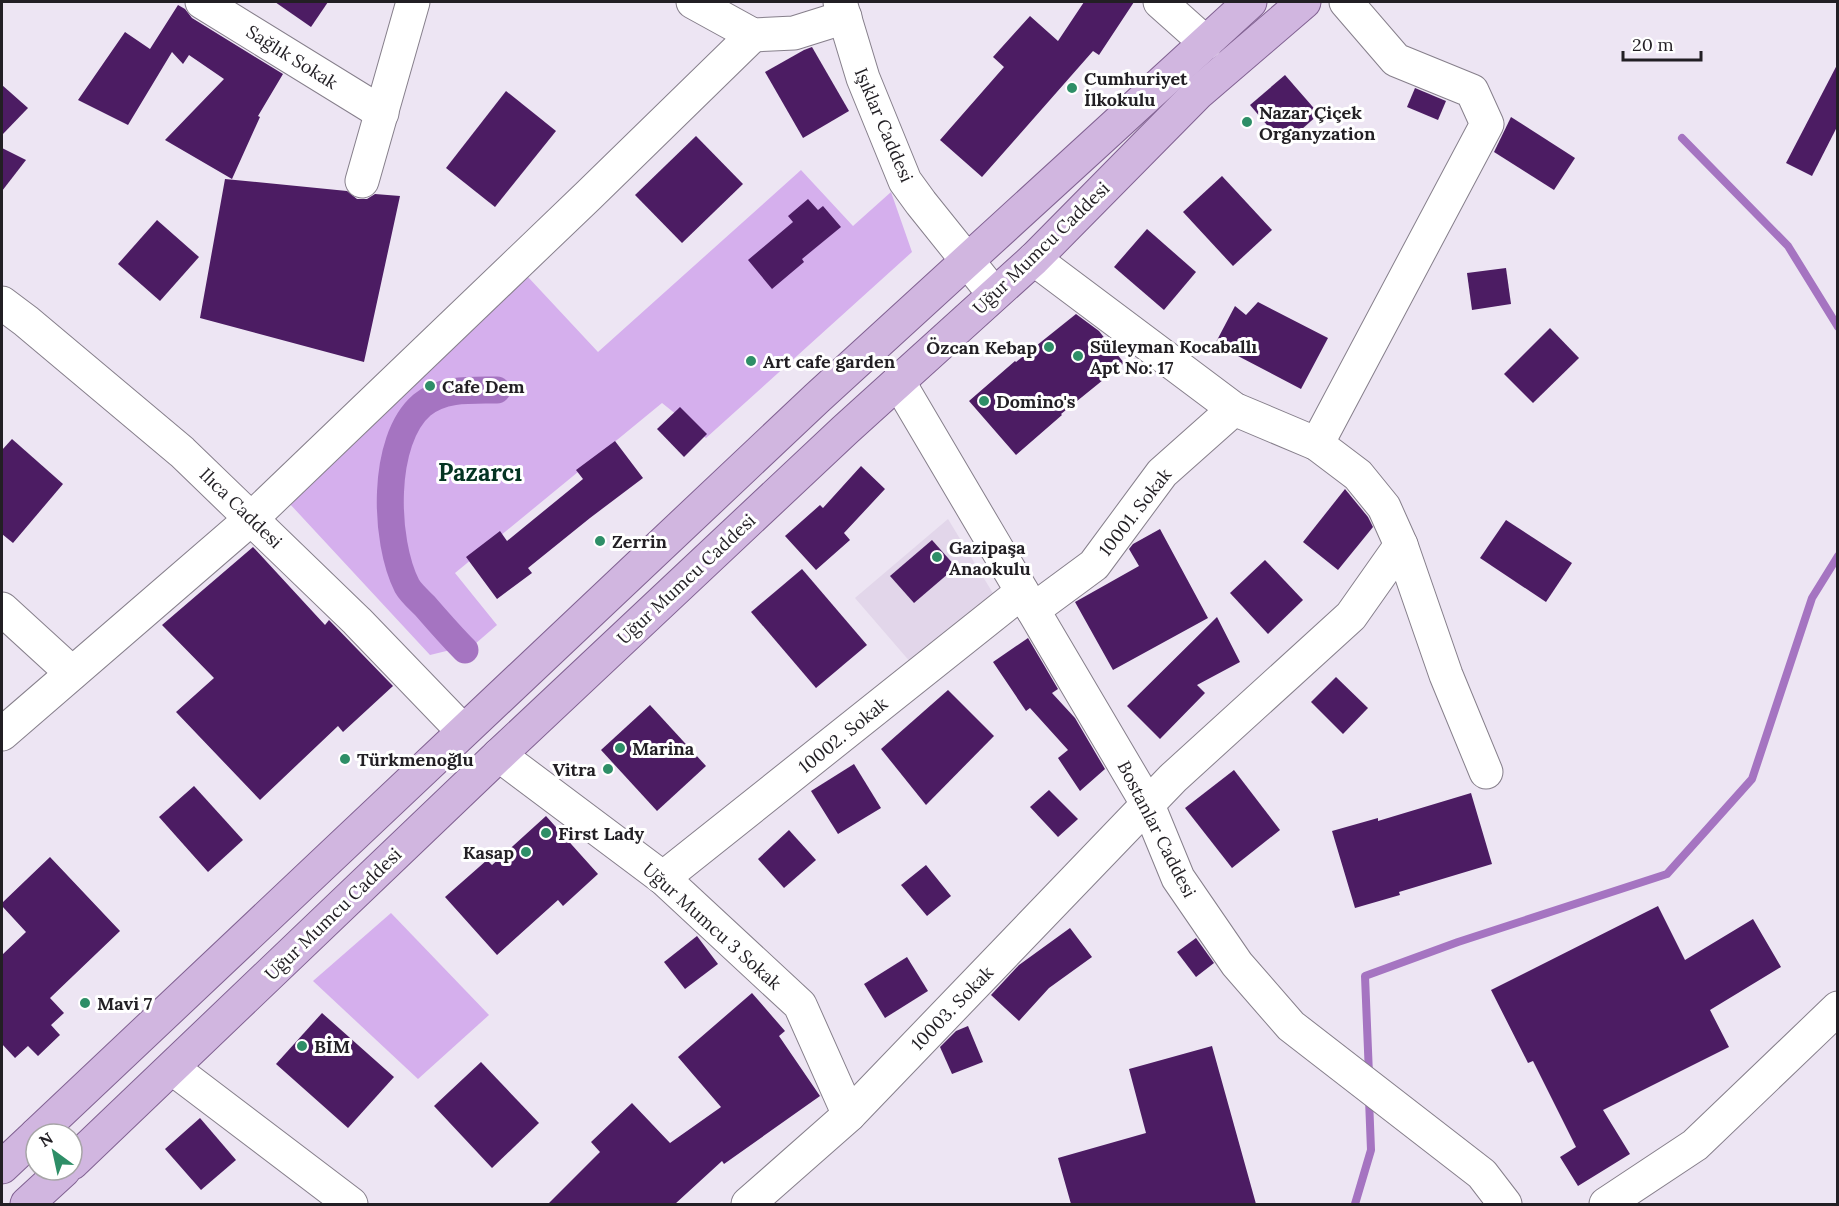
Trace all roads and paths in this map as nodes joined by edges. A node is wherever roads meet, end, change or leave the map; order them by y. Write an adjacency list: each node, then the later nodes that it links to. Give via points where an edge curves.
1 (202, 2): 11 (street, Sağlık Sokak)
2 (413, 2): 11 (street)
3 (693, 2): 9 (street)
4 (1160, 2): 10 (street)
5 (1250, 2): 10 (main road, Uğur Mumcu Caddesi)
6 (1304, 2): 13 (main road, Uğur Mumcu Caddesi, via 1198,93)
7 (1346, 2): 19 (street, via 1396,60 1472,91 1487,124)
8 (842, 9): 9 (street, via 794,33); 14 (street, Işıklar Caddesi, via 863,78 905,181)
9 (753, 35): 20 (street)
10 (1206, 43): 14 (main road, Uğur Mumcu Caddesi)
11 (382, 113): 12 (street)
12 (362, 181)
13 (1034, 259): 15 (main road, Uğur Mumcu Caddesi); 18 (street)
14 (968, 261): 15 (street, Işıklar Caddesi); 25 (main road, Uğur Mumcu Caddesi)
15 (994, 294): 17 (main road, Uğur Mumcu Caddesi)
16 (2, 303): 20 (street, Ilıca Caddesi, via 182,452)
17 (900, 379): 22 (street, Bostanlar Caddesi); 27 (main road, Uğur Mumcu Caddesi)
18 (1234, 409): 19 (street); 22 (street, 10001. Sokak, via 1162,473 1095,565)
19 (1317, 444): 21 (street, via 1359,475 1384,507)
20 (252, 518): 24 (street); 25 (street, Ilıca Caddesi)
21 (1401, 545): 28 (street, via 1446,675); 29 (street, 10003. Sokak, via 1351,616)
22 (1028, 601): 29 (street, Bostanlar Caddesi); 30 (street, 10002. Sokak)
23 (2, 609): 24 (street)
24 (72, 673): 26 (street)
25 (463, 731): 34 (main road, Uğur Mumcu Caddesi)
26 (2, 734)
27 (499, 756): 30 (street, Uğur Mumcu 3 Sokak); 32 (main road, Uğur Mumcu Caddesi)
28 (1486, 772)
29 (1148, 805): 33 (street, 10003. Sokak); 42 (street, Bostanlar Caddesi, via 1178,878 1237,964 1291,1026 1482,1174)
30 (663, 878): 33 (street, Uğur Mumcu 3 Sokak, via 800,1005)
31 (1838, 1008): 43 (street, via 1695,1145)
32 (172, 1068): 36 (main road, Uğur Mumcu Caddesi); 40 (street)
33 (849, 1115): 41 (street, 10003. Sokak)
34 (49, 1122)
35 (24, 1146): 37 (main road, Uğur Mumcu Caddesi)
36 (84, 1151)
37 (2, 1167)
38 (51, 1182): 39 (main road)
39 (27, 1204)
40 (351, 1204)
41 (748, 1204)
42 (1505, 1204)
43 (1606, 1204)

